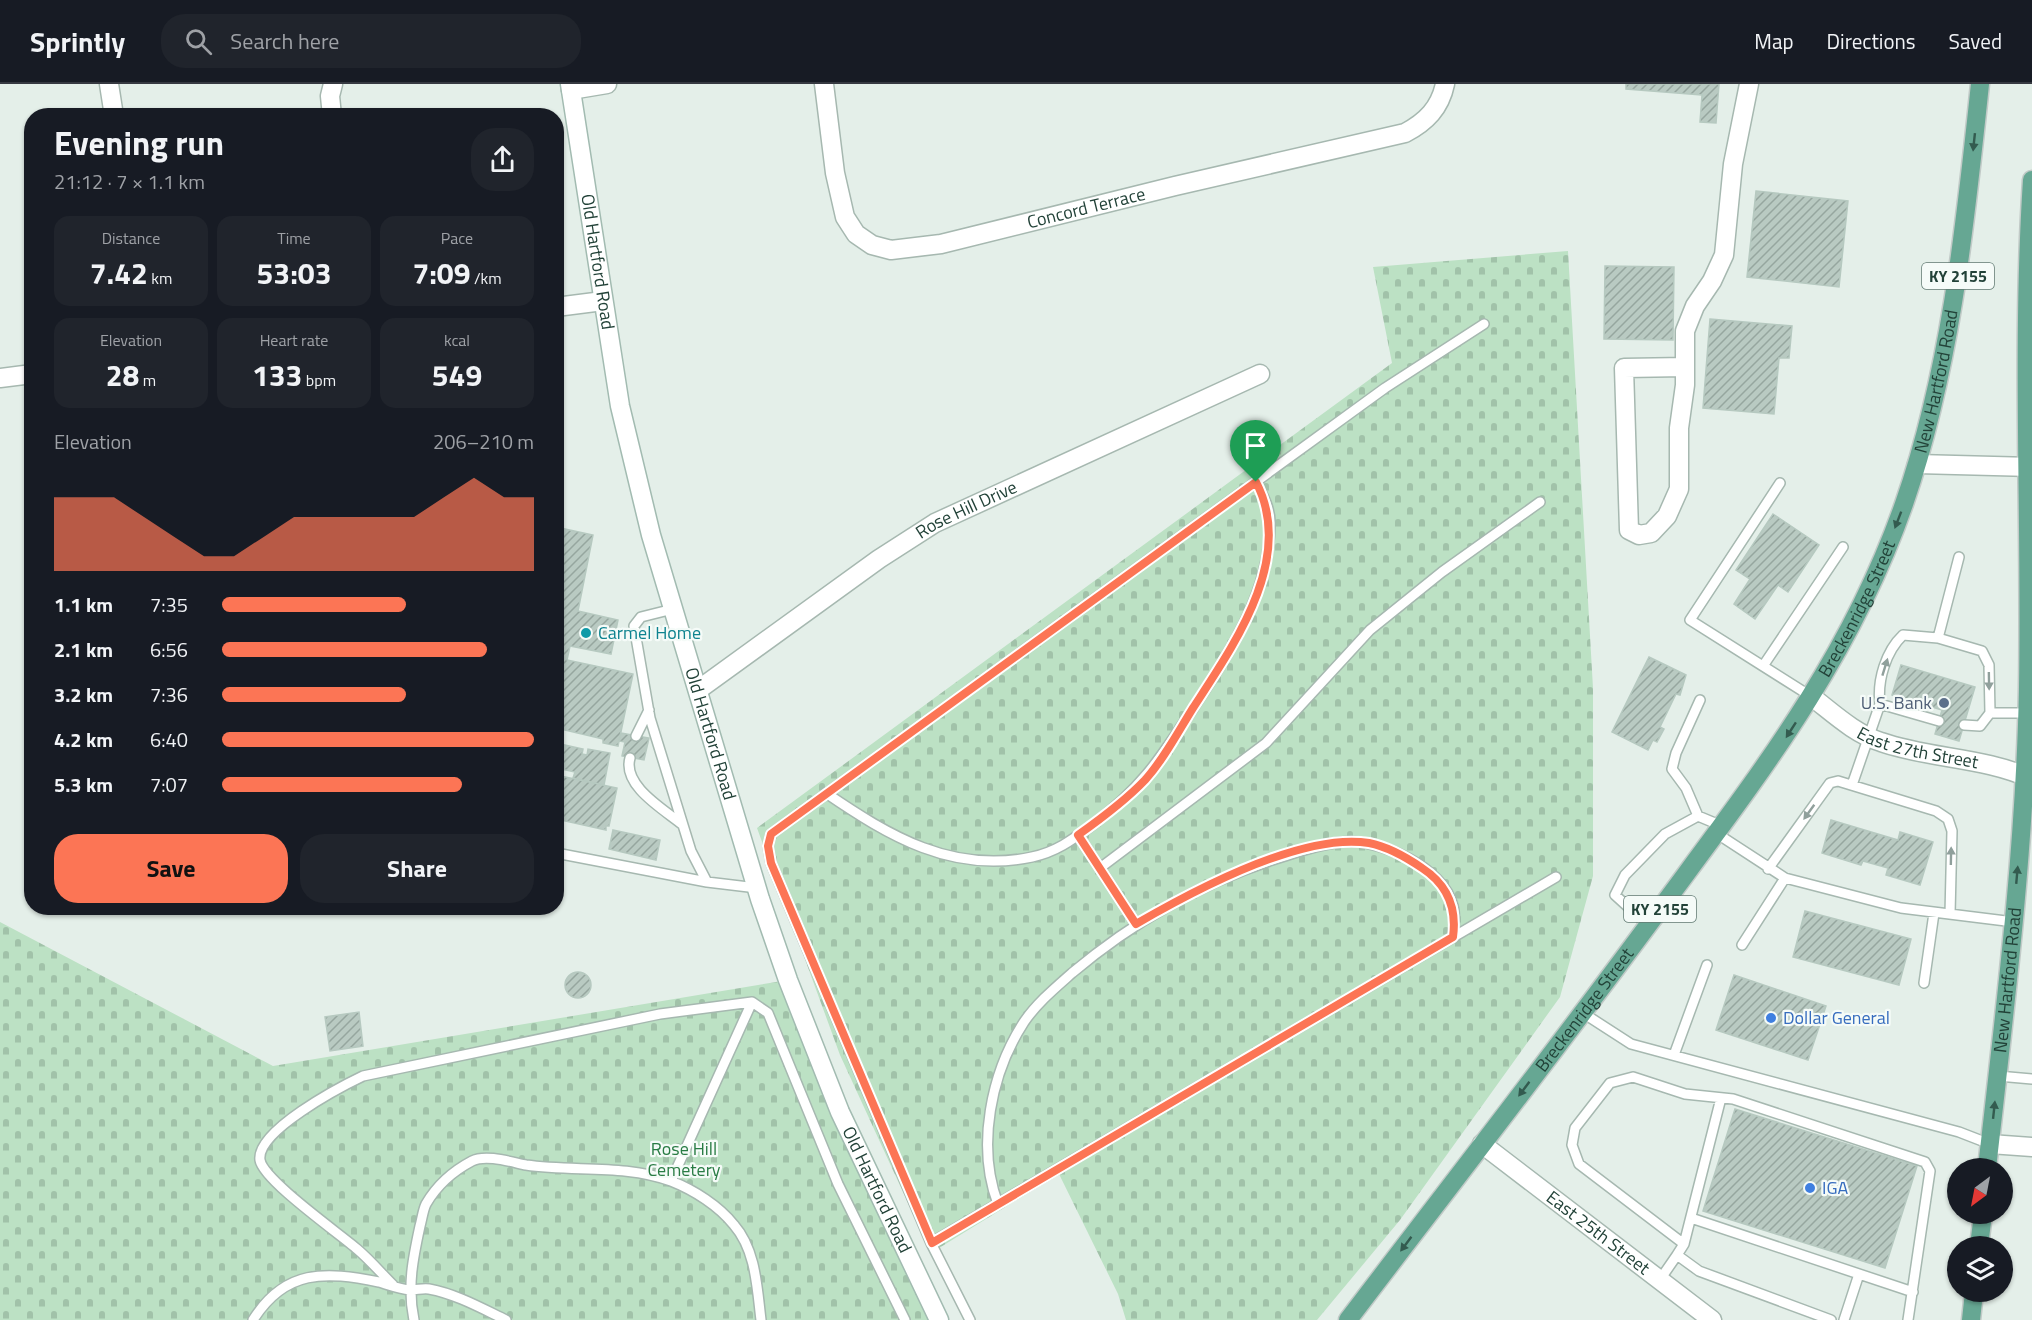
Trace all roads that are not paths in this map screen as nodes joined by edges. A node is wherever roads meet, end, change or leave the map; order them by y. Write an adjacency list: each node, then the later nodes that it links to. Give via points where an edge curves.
1 (109, 84): 9 (street)
2 (333, 84): 10 (street)
3 (608, 84): 8 (street)
4 (824, 84): 5 (street, Concord Terrace, via 836,180 845,218 856,234 872,245 891,250 941,244 1405,134 1434,112)
5 (1445, 84)
6 (1749, 84): 15 (street, via 1733,164 1724,255 1685,331)
7 (1980, 84): 19 (main road, New Hartford Road / KY 2155, one-way to 19, via 1952,319)
8 (570, 87): 12 (street, Old Hartford Road)
9 (113, 108)
10 (331, 108)
11 (2032, 180): 20 (main road, New Hartford Road)
12 (603, 301): 13 (street); 27 (street, Old Hartford Road, via 630,458)
13 (564, 306)
14 (1484, 324): 21 (lane, via 1385,388)
15 (1685, 367): 15 (street, via 1679,489 1667,516 1651,533 1639,535 1629,530 1624,368)
16 (1260, 374): 30 (street, Rose Hill Drive, via 935,524 879,559)
17 (24, 375): 18 (street)
18 (0, 378)
19 (1917, 464): 20 (street); 31 (main road, Breckenridge Street / KY 2155, one-way to 31, via 1874,578)
20 (2029, 467): 26 (main road, New Hartford Road)
21 (1256, 482): 44 (lane); 48 (lane, via 1265,498 1270,523 1260,586 1245,627 1147,777 1122,803)
22 (1780, 483): 29 (lane, via 1690,620)
23 (1540, 502): 50 (lane, via 1393,610 1266,742)
24 (1843, 547): 29 (lane)
25 (1959, 556): 28 (lane)
26 (2030, 579): 36 (main road, New Hartford Road)
27 (673, 609): 30 (street, Old Hartford Road); 34 (lane, via 641,617 634,626)
28 (1938, 638): 33 (lane, one-way to 28, via 1884,666 1894,643 1903,635); 35 (lane, one-way to 35, via 1982,651 1989,664)
29 (1762, 666): 31 (lane)
30 (698, 690): 55 (street, Old Hartford Road)
31 (1812, 698): 40 (street, East 27th Street); 47 (main road, Breckenridge Street / KY 2155, one-way to 47)
32 (1700, 700): 45 (lane, via 1672,770 1686,788)
33 (1880, 704): 37 (lane); 40 (lane)
34 (649, 710): 39 (lane); 46 (lane)
35 (1990, 713): 36 (lane); 38 (lane, via 1980,726)
36 (2027, 713): 42 (main road, New Hartford Road)
37 (1939, 721)
38 (1964, 725)
39 (636, 736)
40 (1870, 737): 42 (street, East 27th Street, via 1929,755 1998,766); 43 (lane)
41 (630, 758): 46 (lane, via 629,774 642,791)
42 (2029, 777): 58 (main road, New Hartford Road, one-way to 42)
43 (1851, 785): 51 (lane, one-way to 51, via 1830,783); 57 (lane, one-way to 43, via 1952,831 1948,819 1936,811)
44 (826, 793): 48 (lane, via 902,841 938,854 987,861 1031,857 1060,848); 78 (lane, via 771,834 771,863)
45 (1698, 816): 47 (lane); 60 (lane, via 1665,834 1625,875 1615,895)
46 (683, 825): 54 (lane)
47 (1719, 830): 51 (lane); 60 (main road, Breckenridge Street / KY 2155)
48 (1078, 835): 50 (lane)
49 (564, 855): 54 (lane)
50 (1100, 868): 59 (lane)
51 (1768, 869): 53 (lane)
52 (1556, 877): 61 (lane)
53 (1785, 878): 56 (lane, via 1902,908); 62 (lane)
54 (707, 882): 55 (lane)
55 (757, 888): 93 (street, Old Hartford Road, via 809,1038)
56 (1934, 912): 57 (lane); 64 (lane)
57 (1950, 914): 58 (lane)
58 (2014, 922): 68 (main road, New Hartford Road)
59 (1136, 924): 61 (lane, via 1204,886 1256,864 1343,841 1388,848 1431,873 1453,905); 76 (lane, via 1038,1005 1012,1045 997,1085 988,1128 988,1172)
60 (1648, 925): 66 (main road, Breckenridge Street / KY 2155)
61 (1453, 937): 76 (lane)
62 (1742, 945)
63 (1707, 965): 67 (lane)
64 (1924, 982)
65 (752, 1002): 75 (lane); 83 (lane, via 660,1014 363,1076 326,1095 280,1128 263,1147 260,1160 265,1171 297,1202 359,1250); 92 (lane, via 768,1013 837,1184)
66 (1583, 1013): 67 (lane, via 1631,1044); 71 (main road, Breckenridge Street / KY 2155, one-way to 71)
67 (1674, 1055): 72 (lane, via 1959,1132)
68 (1998, 1076): 69 (lane); 72 (main road, New Hartford Road, one-way to 68)
69 (2032, 1079)
70 (1721, 1098): 77 (lane); 79 (lane, via 1685,1094 1634,1077 1610,1083 1575,1128 1572,1145 1579,1164); 85 (lane, via 1925,1162 1930,1171)
71 (1482, 1144): 82 (street, East 25th Street); 95 (main road, Breckenridge Street / KY 2155, one-way to 95)
72 (1990, 1144): 73 (street); 74 (main road, New Hartford Road)
73 (2032, 1147)
74 (1988, 1158)
75 (671, 1181): 84 (lane, via 619,1171 475,1160 446,1178 425,1205 412,1261); 91 (lane, via 713,1205 735,1225 749,1250)
76 (998, 1204): 78 (lane)
77 (1691, 1218): 79 (lane); 81 (lane)
78 (932, 1243): 94 (lane)
79 (1684, 1244): 80 (lane)
80 (1677, 1255): 82 (lane); 96 (lane, via 1699,1271)
81 (1859, 1274): 85 (lane); 97 (lane)
82 (1659, 1281): 88 (street, East 25th Street)
83 (393, 1285): 84 (lane); 87 (lane, via 335,1274 312,1276 287,1284 273,1294)
84 (410, 1290): 89 (lane); 90 (lane, via 426,1288 451,1294)
85 (1913, 1292): 98 (lane)
86 (1973, 1302): 99 (main road)
87 (256, 1317)
88 (1703, 1317)
89 (414, 1320)
90 (506, 1320)
91 (760, 1320)
92 (905, 1320)
93 (939, 1320)
94 (970, 1320)
95 (1348, 1320)
96 (1831, 1320)
97 (1844, 1320)
98 (1908, 1320)
99 (1971, 1320)

